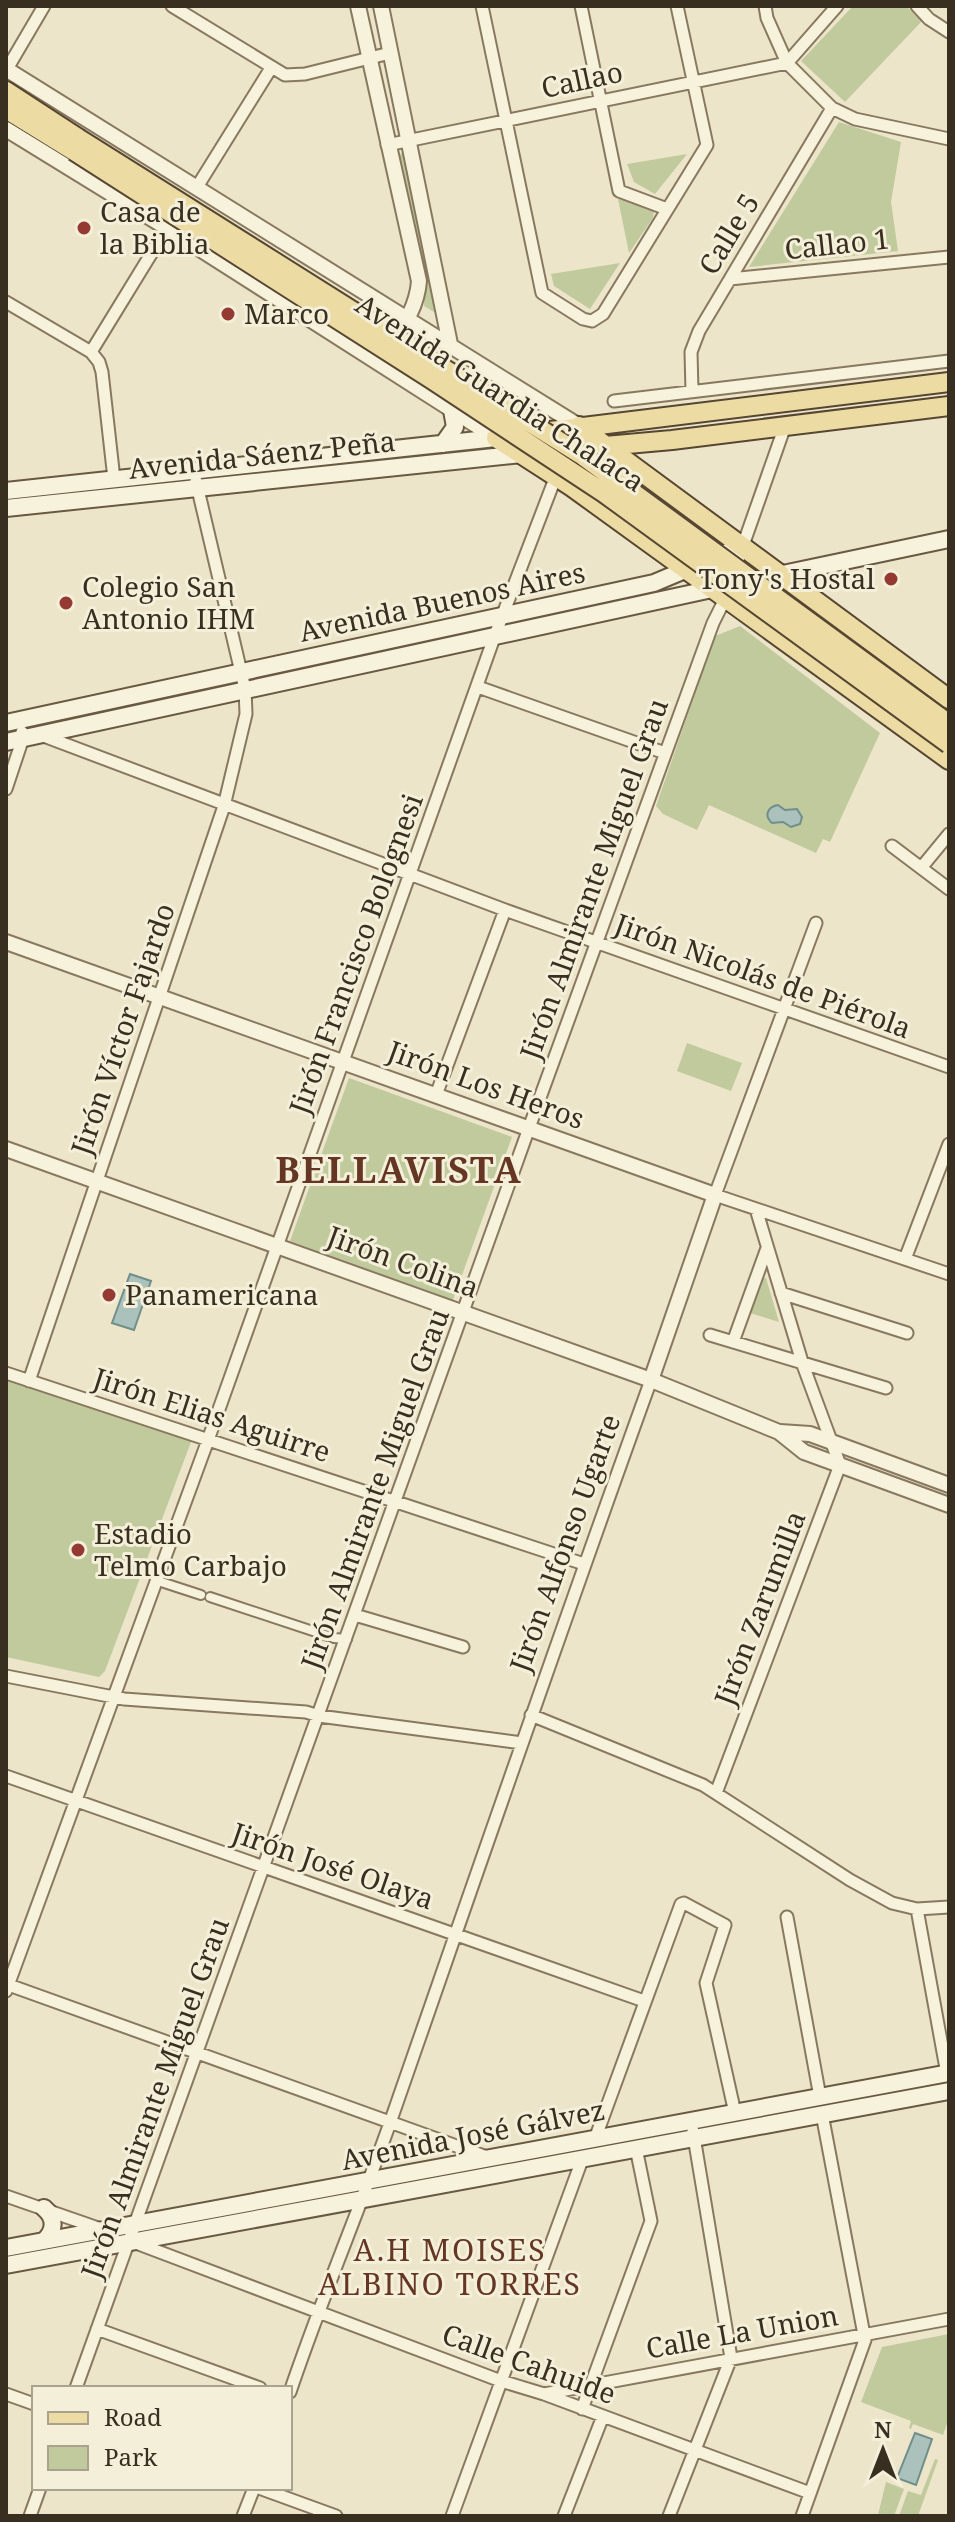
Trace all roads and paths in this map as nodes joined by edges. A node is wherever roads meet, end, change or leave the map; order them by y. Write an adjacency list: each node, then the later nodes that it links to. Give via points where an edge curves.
1 (44, 6): 16 (street)
2 (172, 6): 15 (street)
3 (358, 6): 13 (street)
4 (381, 6): 12 (street)
5 (482, 6): 22 (street)
6 (581, 6): 19 (street)
7 (677, 6): 17 (street)
8 (765, 6): 14 (street)
9 (837, 6): 14 (street)
10 (917, 6): 11 (street)
11 (949, 32)
12 (390, 53): 13 (street); 25 (street)
13 (369, 58): 15 (street, via 305,74 285,75); 27 (street)
14 (787, 63): 17 (street, Callao); 20 (street)
15 (271, 68): 28 (street)
16 (6, 69): 28 (street, Avenida Guardia Chalaca)
17 (694, 82): 19 (street, Callao); 29 (street, via 707,145)
18 (6, 91): 26 (main road, Avenida Guardia Chalaca)
19 (600, 101): 22 (street, Callao); 29 (street, via 619,191)
20 (832, 108): 24 (street, via 855,119); 32 (street, Calle 5)
21 (6, 109): 26 (main road, Avenida Guardia Chalaca)
22 (506, 121): 25 (street, Callao); 29 (street, via 542,293 583,319 592,321 603,314)
23 (6, 129): 30 (street, Avenida Guardia Chalaca)
24 (949, 139)
25 (408, 141): 27 (street, Callao); 35 (street)
26 (76, 145): 67 (main road, Avenida Guardia Chalaca, bridge, via 583,456); 70 (main road, Avenida Guardia Chalaca, bridge, via 604,493)
27 (387, 145): 34 (street, via 419,281)
28 (197, 187): 34 (street, Avenida Guardia Chalaca)
29 (667, 209)
30 (167, 228): 36 (street); 38 (street, Avenida Guardia Chalaca)
31 (949, 257): 32 (street, Callao 1)
32 (730, 279): 40 (street, Calle 5, via 694,341)
33 (6, 302): 36 (street)
34 (409, 318): 35 (street, Avenida Guardia Chalaca); 38 (street)
35 (450, 344): 44 (street, Avenida Guardia Chalaca)
36 (91, 352): 52 (street, via 102,372)
37 (949, 361): 40 (street)
38 (378, 363): 43 (street, Avenida Guardia Chalaca)
39 (949, 382): 44 (main road)
40 (692, 391): 41 (street)
41 (614, 401)
42 (949, 406): 45 (main road)
43 (452, 410): 46 (street, Avenida Guardia Chalaca); 47 (main road, via 455,427)
44 (579, 426): 46 (main road); 48 (main road, Avenida Guardia Chalaca)
45 (785, 426): 48 (main road); 57 (street, Jirón Almirante Miguel Grau)
46 (496, 438): 47 (main road, Avenida Sáenz Peña); 49 (main road, Avenida Guardia Chalaca)
47 (443, 444): 50 (main road, Avenida Sáenz Peña)
48 (607, 445): 49 (main road); 57 (main road, Avenida Guardia Chalaca)
49 (522, 454): 51 (main road, Avenida Guardia Chalaca); 53 (main road, Avenida Sáenz Peña)
50 (194, 471): 52 (main road, Avenida Sáenz Peña); 53 (street, Jirón Víctor Fajardo)
51 (556, 476): 58 (main road, Avenida Guardia Chalaca); 61 (street, Jirón Francisco Bolognesi)
52 (114, 479): 54 (main road, Avenida Sáenz Peña)
53 (198, 488): 55 (main road, Avenida Sáenz Peña); 63 (street, Jirón Víctor Fajardo)
54 (6, 491)
55 (6, 508)
56 (949, 539): 59 (main road)
57 (742, 546): 58 (main road, Avenida Buenos Aires); 59 (main road, Avenida Guardia Chalaca); 60 (street, Jirón Almirante Miguel Grau)
58 (687, 570): 60 (main road, Avenida Guardia Chalaca); 61 (main road, Avenida Buenos Aires, via 654,583)
59 (778, 575): 65 (main road, Avenida Guardia Chalaca)
60 (719, 593): 62 (main road, Avenida Buenos Aires); 71 (street, Jirón Almirante Miguel Grau); 72 (main road, Avenida Guardia Chalaca)
61 (503, 616): 62 (street, Jirón Francisco Bolognesi); 63 (main road, Avenida Buenos Aires)
62 (495, 635): 63 (main road, Avenida Buenos Aires); 64 (street, Jirón Francisco Bolognesi)
63 (243, 681): 66 (main road, Avenida Buenos Aires); 68 (main road, Avenida Buenos Aires); 74 (street, Jirón Víctor Fajardo, via 246,714)
64 (478, 687): 71 (street); 78 (street, Jirón Francisco Bolognesi)
65 (949, 699)
66 (20, 720): 68 (street)
67 (949, 724)
68 (32, 737): 69 (main road, Avenida Buenos Aires); 73 (street); 74 (street, Jirón Nicolás de Piérola)
69 (6, 742)
70 (949, 744)
71 (665, 753): 83 (street, Jirón Almirante Miguel Grau)
72 (949, 760)
73 (6, 789)
74 (224, 806): 78 (street, Jirón Nicolás de Piérola); 84 (street, Jirón Víctor Fajardo)
75 (949, 834): 77 (street)
76 (892, 846): 77 (street)
77 (921, 868): 79 (street)
78 (410, 874): 80 (street, Jirón Nicolás de Piérola); 86 (street, Jirón Francisco Bolognesi)
79 (949, 889)
80 (505, 910): 83 (street, Jirón Nicolás de Piérola); 88 (street)
81 (816, 923): 85 (street, Jirón Alfonso Ugarte)
82 (6, 942): 84 (street, Jirón Los Heros)
83 (597, 943): 85 (street, Jirón Nicolás de Piérola); 89 (street, Jirón Almirante Miguel Grau)
84 (159, 996): 86 (street, Jirón Los Heros); 92 (street, Jirón Víctor Fajardo)
85 (785, 1010): 87 (street, Jirón Nicolás de Piérola); 93 (street, Jirón Alfonso Ugarte)
86 (342, 1061): 88 (street, Jirón Los Heros); 95 (street, Jirón Francisco Bolognesi)
87 (949, 1067)
88 (436, 1095): 89 (street, Jirón Los Heros)
89 (529, 1128): 93 (street, Jirón Los Heros); 100 (street, Jirón Almirante Miguel Grau)
90 (949, 1144): 97 (street)
91 (6, 1149): 92 (street, Jirón Colina)
92 (97, 1181): 95 (street, Jirón Colina); 107 (street, Jirón Víctor Fajardo)
93 (715, 1195): 94 (street, Jirón Los Heros); 106 (street, Jirón Alfonso Ugarte)
94 (756, 1209): 96 (street); 97 (street, Jirón Los Heros)
95 (277, 1244): 100 (street, Jirón Colina); 110 (street, Jirón Francisco Bolognesi)
96 (767, 1248): 99 (street); 103 (street)
97 (905, 1259): 98 (street, Jirón Los Heros)
98 (949, 1274)
99 (781, 1293): 101 (street); 104 (street)
100 (463, 1311): 106 (street, Jirón Colina); 116 (street, Jirón Almirante Miguel Grau)
101 (907, 1333)
102 (710, 1335): 103 (street)
103 (733, 1342): 104 (street)
104 (803, 1365): 108 (street); 111 (street)
105 (6, 1373): 107 (street, Jirón Elias Aguirre)
106 (651, 1380): 109 (street, Jirón Colina); 118 (street, Jirón Alfonso Ugarte)
107 (29, 1381): 110 (street, Jirón Elias Aguirre)
108 (886, 1388)
109 (779, 1432): 111 (street, Jirón Colina); 112 (street, Jirón Colina, via 804,1452)
110 (208, 1440): 116 (street, Jirón Elias Aguirre); 119 (street, Jirón Francisco Bolognesi)
111 (830, 1441): 112 (street); 113 (street, Jirón Colina)
112 (840, 1465): 115 (street, Jirón Colina); 129 (street, Jirón Zarumilla)
113 (929, 1478): 114 (street, Jirón Colina); 115 (street)
114 (949, 1485)
115 (924, 1496): 117 (street, Jirón Colina)
116 (396, 1502): 118 (street, Jirón Elias Aguirre); 120 (street, Jirón Almirante Miguel Grau)
117 (949, 1505)
118 (584, 1564): 125 (street, Jirón Alfonso Ugarte)
119 (155, 1580): 121 (street); 124 (street, Jirón Francisco Bolognesi)
120 (355, 1615): 121 (street, Jirón Almirante Miguel Grau); 122 (street)
121 (347, 1639): 126 (street, Jirón Almirante Miguel Grau)
122 (463, 1647)
123 (6, 1676): 124 (street)
124 (112, 1697): 126 (street); 130 (street, Jirón Francisco Bolognesi)
125 (531, 1715): 127 (street, Jirón Alfonso Ugarte); 129 (street)
126 (319, 1716): 127 (street); 131 (street, Jirón Almirante Miguel Grau)
127 (522, 1743): 135 (street, Jirón Alfonso Ugarte)
128 (6, 1776): 130 (street, Jirón José Olaya)
129 (716, 1793): 133 (street, via 850,1880 892,1903)
130 (75, 1800): 131 (street, Jirón José Olaya); 136 (street, Jirón Francisco Bolognesi)
131 (264, 1867): 135 (street, Jirón José Olaya); 138 (street, Jirón Almirante Miguel Grau)
132 (949, 1907): 133 (street)
133 (917, 1909): 139 (street)
134 (787, 1917): 140 (street)
135 (454, 1934): 137 (street, Jirón José Olaya); 142 (street, Jirón Alfonso Ugarte)
136 (7, 1987): 138 (street)
137 (644, 2001): 141 (street, via 681,1904 725,1925 706,1983); 144 (street)
138 (196, 2054): 142 (street); 153 (street, Jirón Almirante Miguel Grau)
139 (948, 2079): 140 (main road, Avenida José Gálvez)
140 (821, 2106): 141 (main road, Avenida José Gálvez); 143 (main road, Avenida José Gálvez); 160 (street)
141 (735, 2113): 143 (main road, Avenida José Gálvez)
142 (389, 2123): 147 (street); 148 (street, Jirón Alfonso Ugarte)
143 (693, 2129): 144 (main road, Avenida José Gálvez); 145 (main road, Avenida José Gálvez); 161 (street)
144 (595, 2139): 147 (main road, Avenida José Gálvez)
145 (636, 2148): 146 (main road, Avenida José Gálvez); 163 (street, via 651,2221)
146 (583, 2157): 150 (main road, Avenida José Gálvez); 162 (street)
147 (493, 2158): 148 (main road, Avenida José Gálvez)
148 (367, 2181): 150 (street, Jirón Alfonso Ugarte); 153 (main road, Avenida José Gálvez)
149 (6, 2196): 151 (street)
150 (361, 2199): 153 (main road, Avenida José Gálvez); 157 (street)
151 (44, 2208): 152 (street); 154 (main road, via 53,2226)
152 (103, 2230): 153 (main road, Avenida José Gálvez); 154 (main road, Avenida José Gálvez)
153 (132, 2232): 156 (main road, Avenida José Gálvez); 157 (street, Calle Cahuide); 159 (street, Jirón Almirante Miguel Grau)
154 (44, 2241): 155 (main road, Avenida José Gálvez)
155 (6, 2248)
156 (6, 2265)
157 (318, 2310): 162 (street, Calle Cahuide); 166 (street)
158 (949, 2319): 160 (street, Calle La Union)
159 (97, 2329): 164 (street, Jirón Almirante Miguel Grau); 165 (street)
160 (864, 2335): 161 (street, Calle La Union); 176 (street, via 864,2348)
161 (731, 2358): 163 (street, Calle La Union); 172 (street)
162 (501, 2381): 168 (street, Calle Cahuide); 180 (street)
163 (592, 2384): 168 (street, Calle La Union); 170 (street)
164 (77, 2386)
165 (254, 2386)
166 (292, 2386)
167 (6, 2394): 169 (street)
168 (544, 2394): 170 (street, Calle Cahuide)
169 (32, 2403)
170 (582, 2409): 171 (street, Calle Cahuide)
171 (603, 2416): 172 (street, Calle Cahuide); 181 (street)
172 (694, 2450): 176 (street, Calle Cahuide); 182 (street)
173 (39, 2490): 177 (street)
174 (255, 2490): 178 (street)
175 (262, 2490): 179 (street)
176 (810, 2493): 183 (street)
177 (30, 2516)
178 (243, 2516)
179 (336, 2516)
180 (452, 2516)
181 (564, 2516)
182 (669, 2516)
183 (802, 2516)

